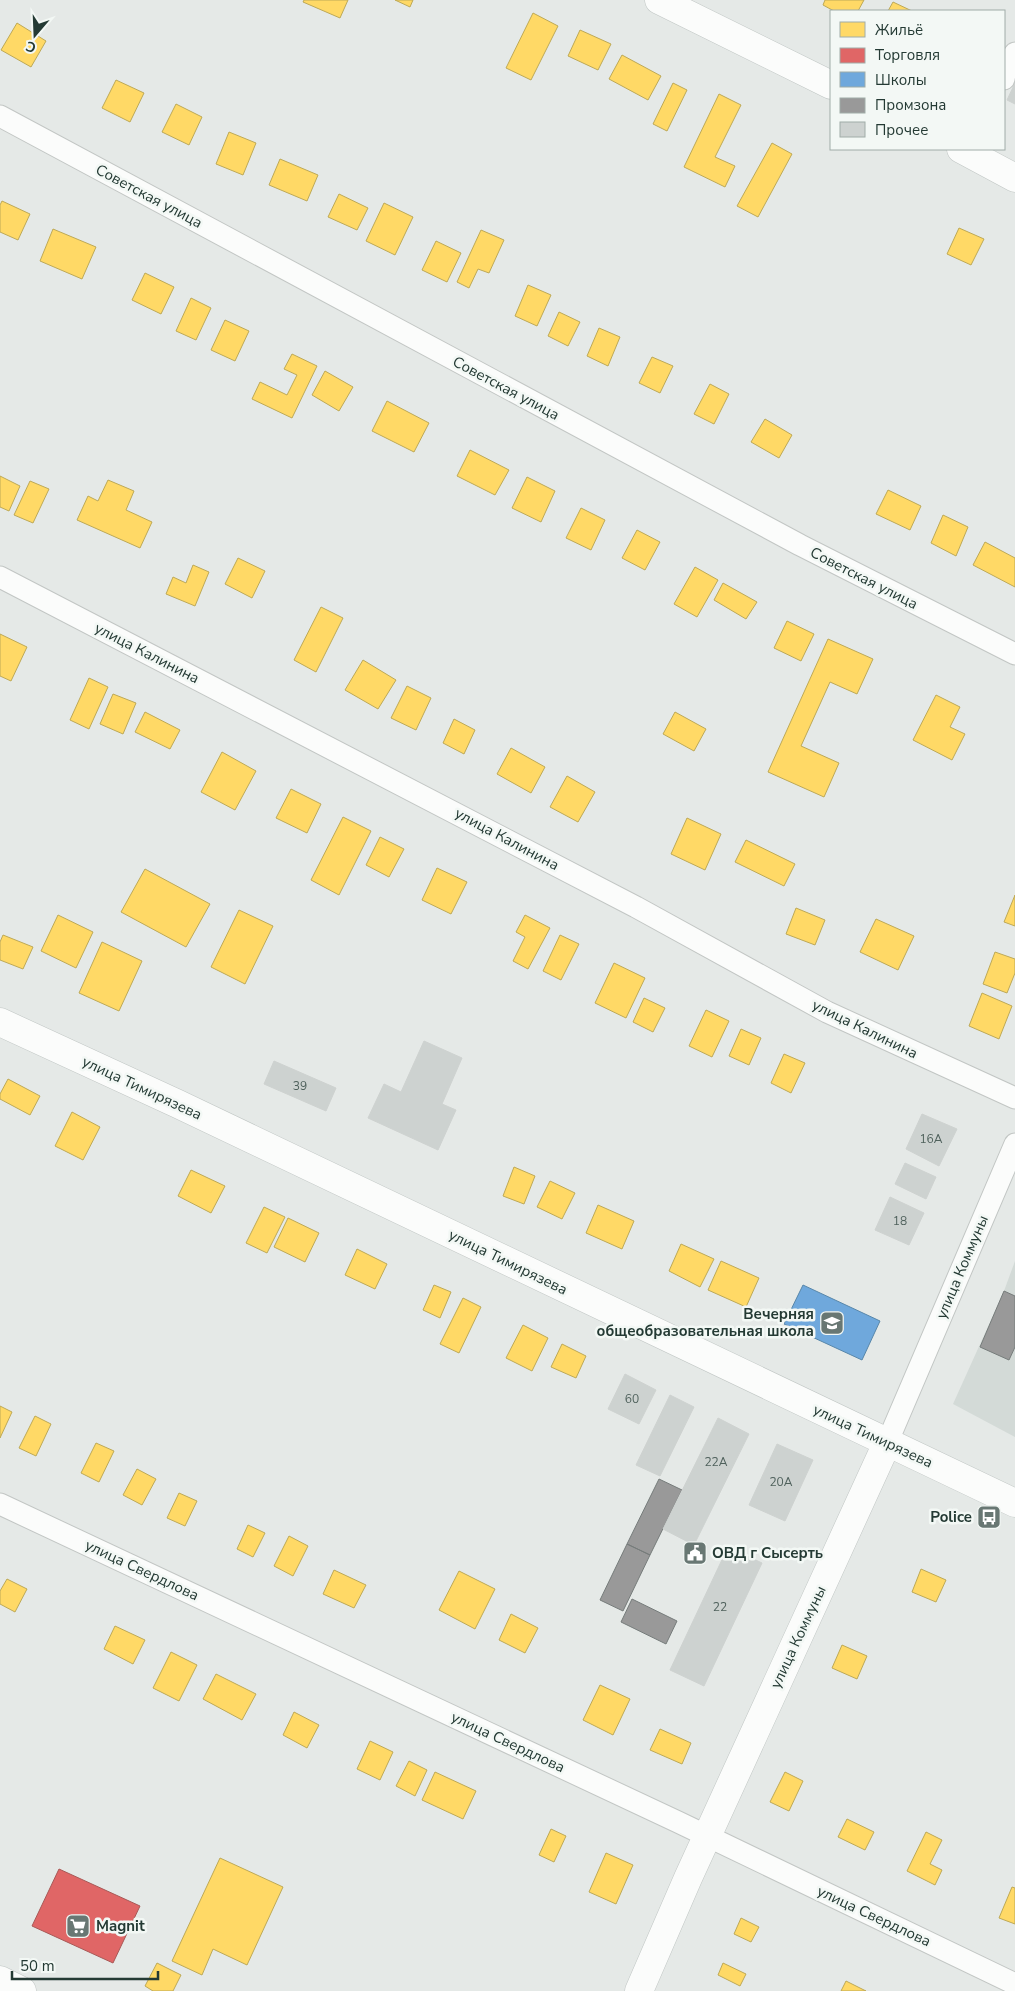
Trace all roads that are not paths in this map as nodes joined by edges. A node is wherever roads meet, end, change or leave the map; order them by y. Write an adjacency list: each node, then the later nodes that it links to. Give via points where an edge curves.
1 (659, 0): 4 (main road)
2 (1015, 53): 3 (street)
3 (1005, 74)
4 (830, 85)
5 (0, 116): 9 (street, Советская улица, via 800,545)
6 (976, 152): 7 (main road)
7 (1015, 178)
8 (0, 577): 11 (street, улица Калинина, via 636,907 827,1012)
9 (1015, 654)
10 (0, 1022): 13 (main road, улица Тимирязева)
11 (1015, 1098)
12 (1015, 1144): 13 (street, улица Коммуны)
13 (888, 1443): 14 (main road, улица Тимирязева); 16 (main road, улица Коммуны)
14 (1015, 1503)
15 (0, 1504): 16 (street, улица Свердлова)
16 (707, 1836): 18 (street, улица Свердлова); 20 (main road, улица Коммуны)
17 (0, 1980): 19 (main road)
18 (1015, 1984)
19 (22, 1991)
20 (638, 1991)

